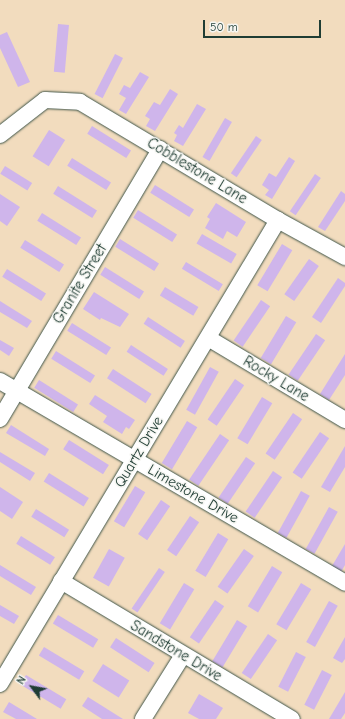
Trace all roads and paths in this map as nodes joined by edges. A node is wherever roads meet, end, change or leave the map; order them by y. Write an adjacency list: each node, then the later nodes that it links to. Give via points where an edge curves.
1 (0, 135): 2 (street, Cobblestone Lane, via 45,100 80,102)
2 (160, 149): 3 (street, Cobblestone Lane); 7 (street, Granite Street)
3 (278, 220): 4 (street, Cobblestone Lane); 5 (street, Quartz Drive)
4 (345, 257)
5 (208, 338): 9 (street, Rocky Lane); 10 (street, Quartz Drive)
6 (0, 381): 7 (street, Limestone Drive)
7 (18, 390): 8 (street, Granite Street); 10 (street, Limestone Drive)
8 (0, 419)
9 (345, 420)
10 (134, 459): 11 (street, Quartz Drive); 12 (street, Limestone Drive)
11 (61, 581): 13 (street, Sandstone Drive); 14 (street, Quartz Drive)
12 (345, 582)
13 (183, 655): 15 (street); 16 (street, Sandstone Drive)
14 (0, 684)
15 (143, 719)
16 (292, 719)

